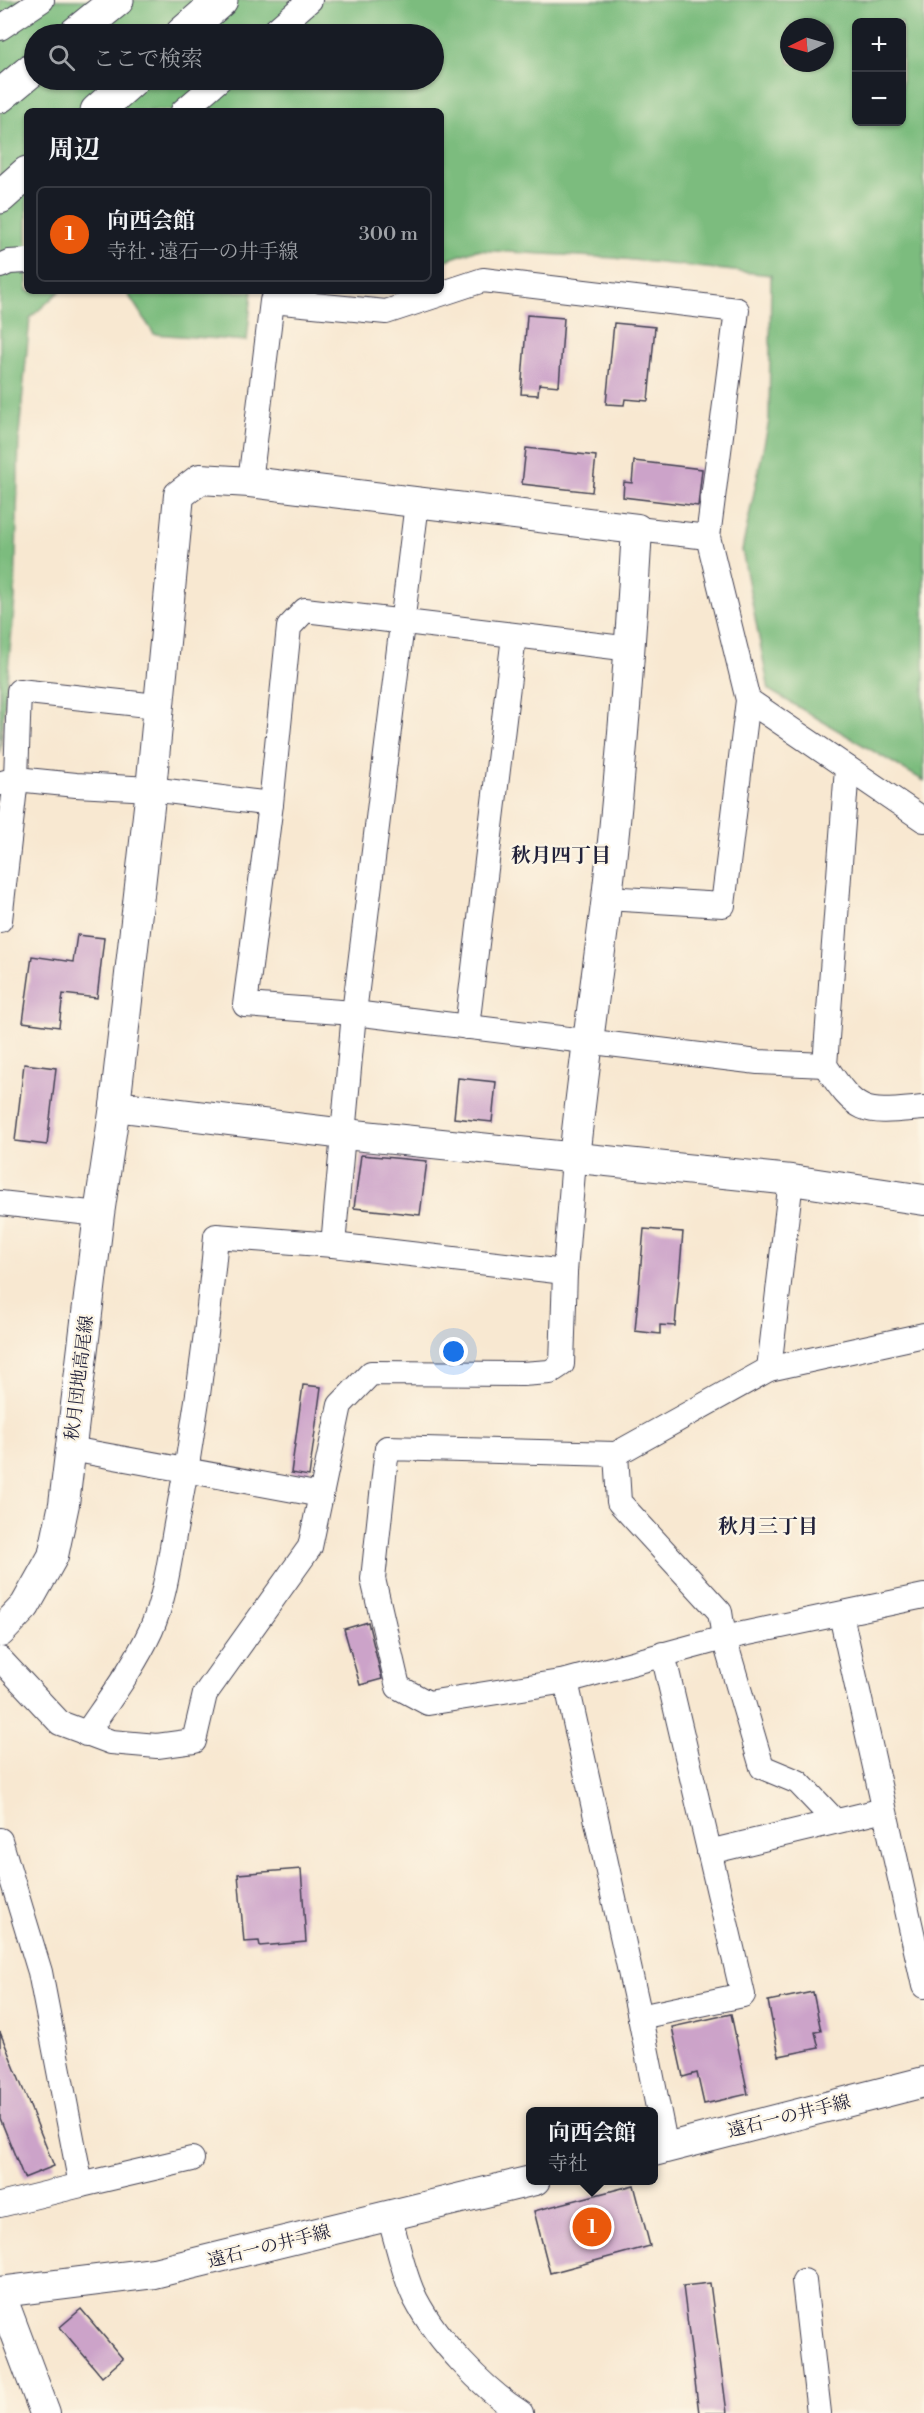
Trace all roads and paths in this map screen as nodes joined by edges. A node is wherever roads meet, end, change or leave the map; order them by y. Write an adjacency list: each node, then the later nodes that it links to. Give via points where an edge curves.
1 (42, 0): 8 (street)
2 (117, 0): 5 (highway)
3 (221, 0): 6 (highway)
4 (310, 0): 7 (street)
5 (87, 24)
6 (193, 24)
7 (282, 24)
8 (0, 28)
9 (24, 76): 12 (highway)
10 (121, 90): 13 (highway)
11 (207, 90): 14 (street)
12 (0, 96)
13 (100, 108)
14 (186, 108)
15 (24, 176): 16 (highway)
16 (0, 197)
17 (24, 261): 18 (street)
18 (0, 266)
19 (444, 293): 24 (street, via 483,280 737,310)
20 (441, 294): 21 (street, via 386,312 272,301)
21 (250, 482): 22 (street, 秋月団地高尾線); 29 (street, 秋月団地高尾線, via 200,479 179,495)
22 (417, 503): 23 (street, 秋月団地高尾線); 25 (street)
23 (637, 530): 24 (street); 27 (street)
24 (708, 537): 28 (street)
25 (404, 621): 26 (street); 33 (street, via 305,610 289,627); 37 (street)
26 (514, 636): 27 (street); 38 (street)
27 (631, 650): 35 (street)
28 (747, 700): 30 (street); 35 (street, via 723,905)
29 (157, 706): 31 (street, via 19,691); 32 (street, 秋月団地高尾線)
30 (847, 768): 34 (street); 40 (street)
31 (8, 781): 32 (street); 36 (street)
32 (151, 789): 33 (street); 41 (street, 秋月団地高尾線)
33 (271, 804): 37 (street, via 245,1005)
34 (924, 820)
35 (606, 898): 39 (street)
36 (0, 920)
37 (354, 1013): 38 (street); 43 (street)
38 (467, 1027): 39 (street)
39 (586, 1041): 40 (street, via 758,1062); 44 (street)
40 (825, 1065): 42 (street, via 844,1094 867,1111)
41 (115, 1106): 43 (street); 48 (street, 秋月団地高尾線)
42 (924, 1108)
43 (345, 1134): 44 (street); 49 (street)
44 (574, 1159): 45 (street); 50 (street)
45 (791, 1180): 46 (street); 52 (street)
46 (924, 1200)
47 (0, 1203): 48 (street)
48 (99, 1214): 53 (street, 秋月団地高尾線)
49 (333, 1245): 50 (street); 55 (street, via 216,1236 210,1312)
50 (565, 1272): 56 (street, via 562,1364 550,1372 522,1374 371,1373 340,1406)
51 (924, 1335): 52 (street)
52 (769, 1369): 54 (street)
53 (71, 1449): 55 (street); 59 (street, 秋月団地高尾線, via 53,1556 26,1606)
54 (615, 1454): 60 (street, via 619,1502 720,1612); 63 (street, via 387,1448 373,1579 398,1687 428,1702)
55 (186, 1472): 56 (street); 64 (street, via 165,1584 151,1629)
56 (321, 1495): 64 (street, via 310,1547 205,1694 194,1741 158,1746 111,1742)
57 (924, 1596): 58 (street)
58 (841, 1615): 60 (street); 65 (street)
59 (0, 1632)
60 (724, 1638): 61 (street); 66 (street, via 762,1767 798,1782)
61 (663, 1654): 63 (street); 68 (street)
62 (0, 1659): 64 (street, via 60,1723)
63 (567, 1681): 71 (street)
64 (86, 1734)
65 (884, 1810): 66 (street); 69 (street)
66 (835, 1821): 68 (street)
67 (0, 1840): 77 (street, via 40,1972)
68 (709, 1852): 71 (street, via 743,1995)
69 (921, 1957): 70 (street)
70 (924, 1986)
71 (640, 2017): 73 (street)
72 (924, 2082): 74 (street, 遠石一の井手線)
73 (654, 2107)
74 (660, 2150)
75 (192, 2159): 77 (street)
76 (526, 2183): 79 (street, 遠石一の井手線)
77 (81, 2185): 78 (street)
78 (0, 2205)
79 (389, 2217): 81 (street, 遠石一の井手線, via 154,2274); 82 (street, via 416,2299)
80 (804, 2282): 85 (street)
81 (0, 2292): 83 (street)
82 (495, 2406): 84 (street)
83 (45, 2413)
84 (521, 2413)
85 (819, 2413)

